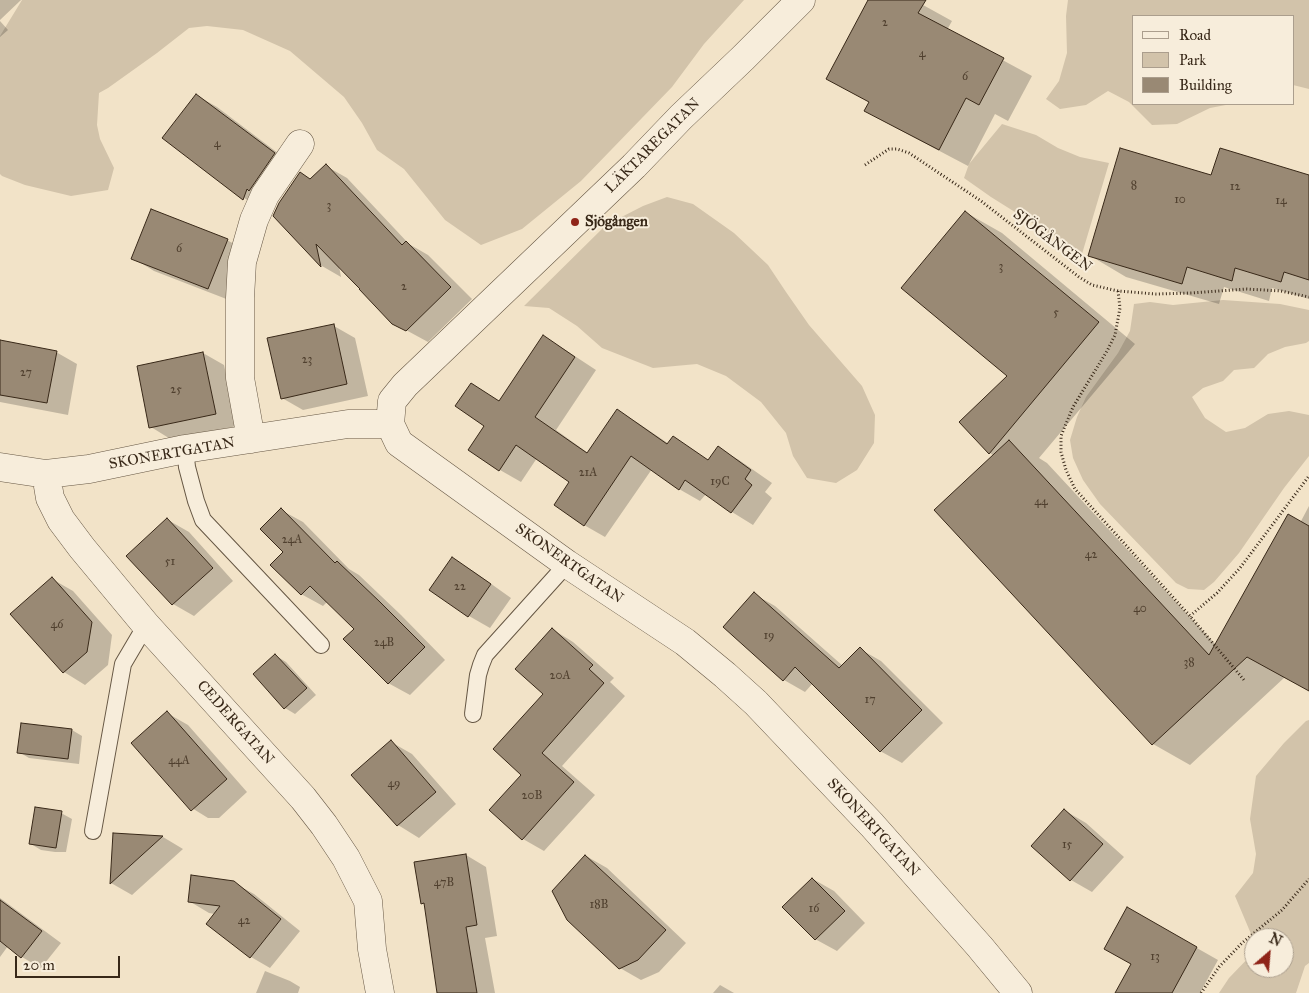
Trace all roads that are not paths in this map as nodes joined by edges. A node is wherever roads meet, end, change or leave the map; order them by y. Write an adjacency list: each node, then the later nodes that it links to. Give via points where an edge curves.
1 (801, 0): 3 (street, LÄKTAREGATAN, via 634,166 404,385 392,401)
2 (300, 144): 4 (street, via 265,195 242,262 240,378)
3 (390, 424): 4 (street, SKONERTGATAN, via 348,424); 8 (street, SKONERTGATAN, via 399,443)
4 (251, 439): 5 (street, SKONERTGATAN)
5 (185, 449): 7 (street, SKONERTGATAN, via 89,469); 10 (lane, via 203,520)
6 (0, 467): 7 (street, SKONERTGATAN)
7 (46, 474): 9 (street, CEDERGATAN, via 50,498 61,520)
8 (567, 564): 11 (lane, via 485,655 478,674); 14 (street, SKONERTGATAN, via 685,642 756,703 872,825)
9 (146, 625): 12 (lane, via 122,664); 13 (street, CEDERGATAN, via 303,798 346,858 368,901)
10 (321, 645)
11 (473, 714)
12 (93, 831)
13 (380, 993)
14 (1018, 993)

